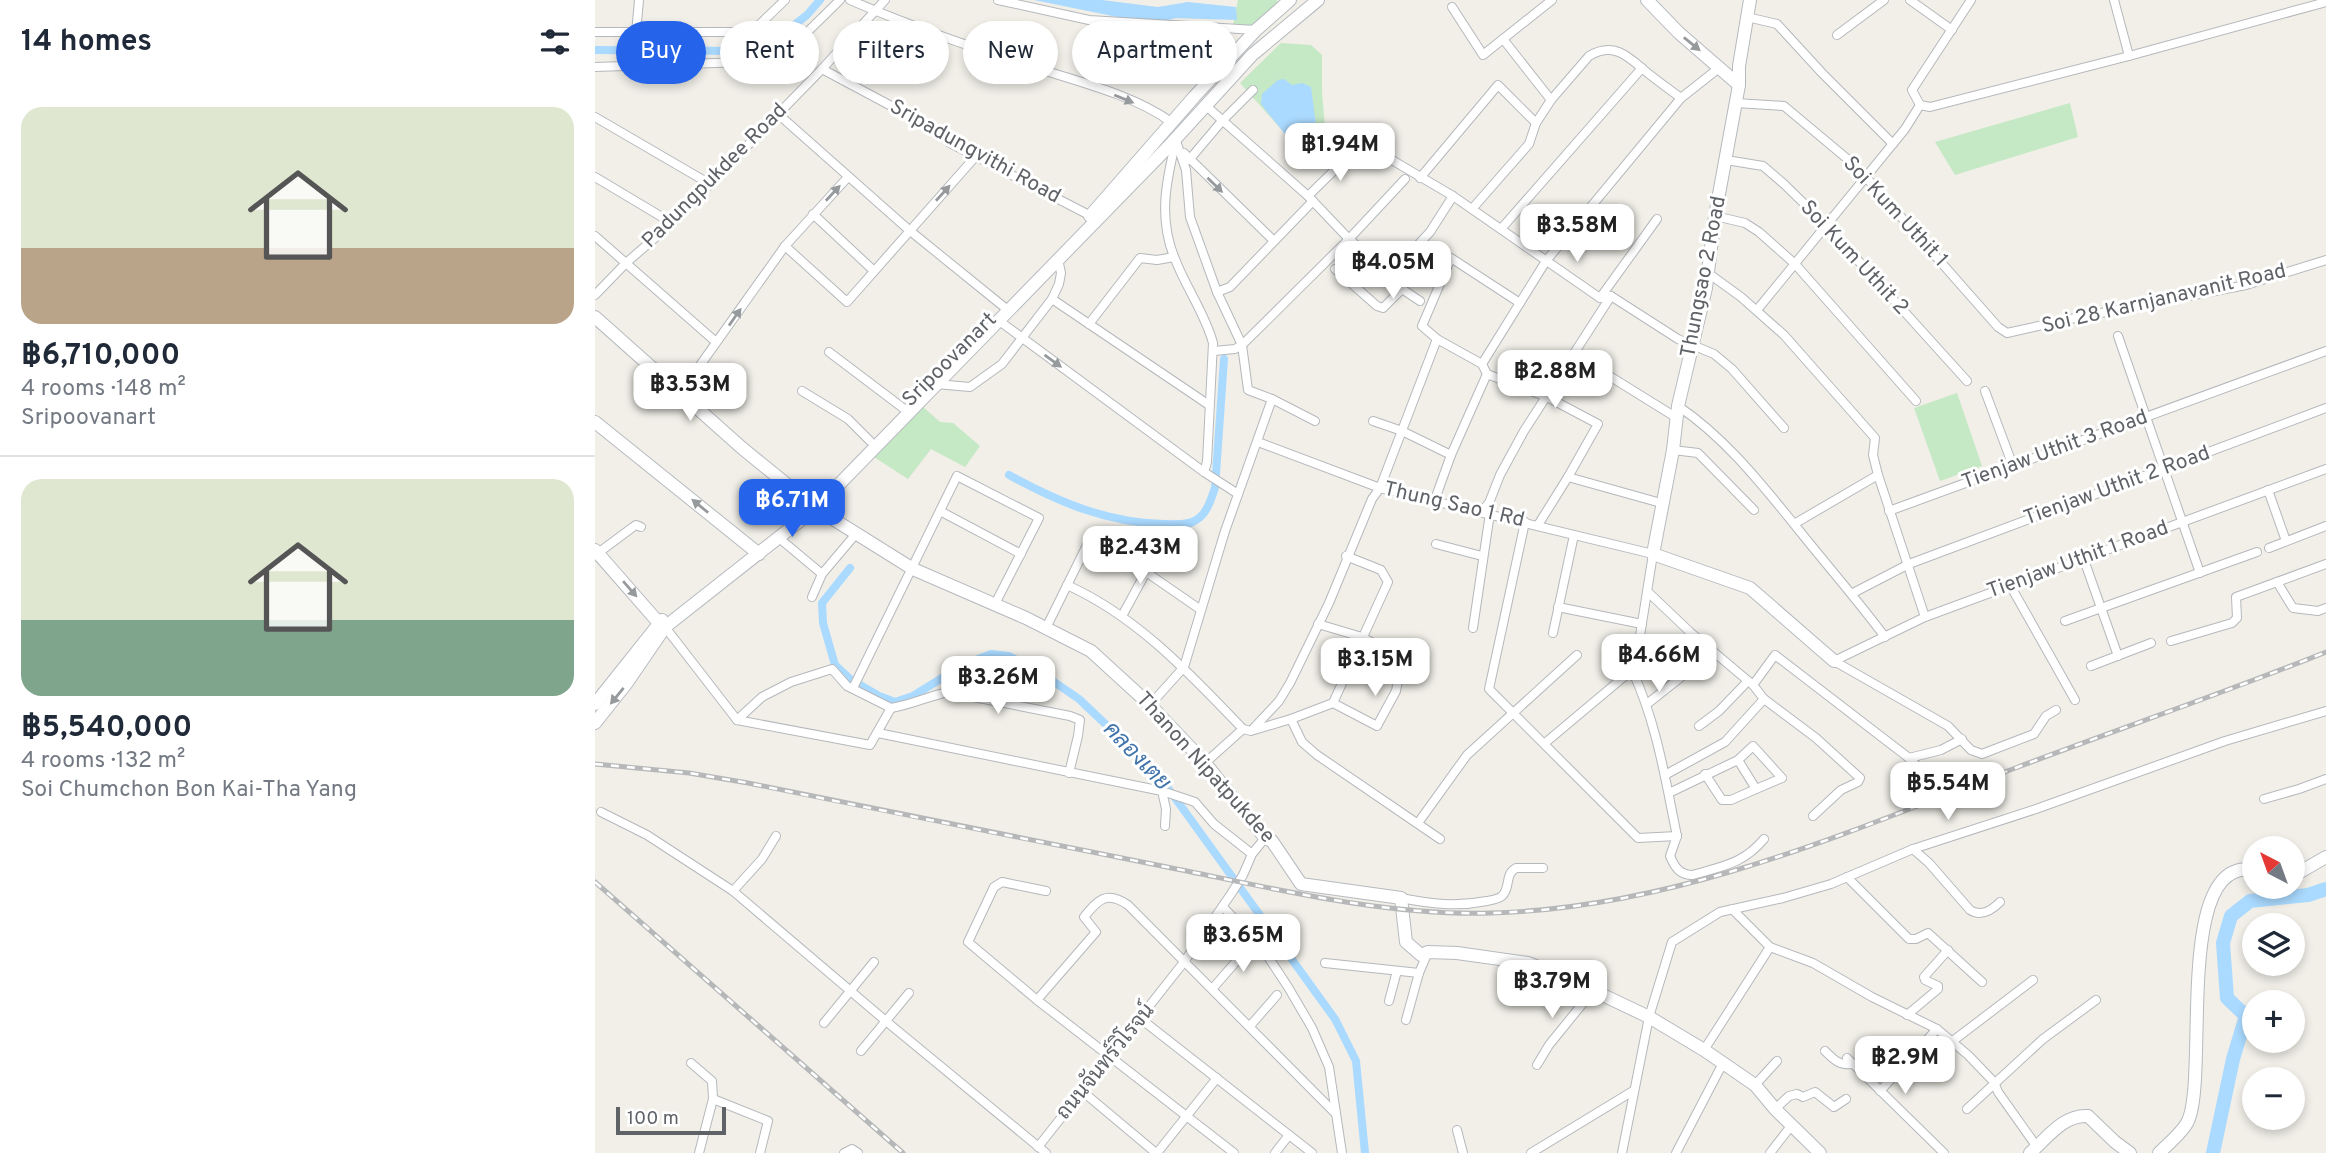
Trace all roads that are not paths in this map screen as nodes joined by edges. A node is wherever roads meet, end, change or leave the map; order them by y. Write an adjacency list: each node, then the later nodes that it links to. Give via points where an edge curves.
1 (639, 0): 20 (street)
2 (785, 0): 24 (street, via 759,26)
3 (840, 0): 29 (street, via 790,49 778,54 745,62)
4 (850, 0): 18 (street)
5 (885, 0): 18 (street, Padungpukdee Road)
6 (998, 0): 21 (street, via 1089,20)
7 (1318, 0): 39 (street, Sripoovanart, via 1252,55)
8 (1552, 0): 27 (street)
9 (1647, 0): 31 (street, one-way to 31)
10 (1750, 0): 19 (street, Thungsao 2 Road)
11 (1884, 0): 26 (street)
12 (1910, 0): 22 (street)
13 (1971, 0): 22 (street)
14 (2114, 0): 28 (street)
15 (1285, 2): 21 (street, Sripoovanart)
16 (2326, 2): 28 (street)
17 (1452, 7): 27 (street, via 1483,55)
18 (875, 11): 32 (street, Padungpukdee Road); 44 (street, one-way to 44, via 1081,82)
19 (1747, 17): 33 (street, Thungsao 2 Road); 47 (street, via 1777,24)
20 (637, 21)
21 (1256, 30): 35 (street, Sripoovanart)
22 (1952, 30): 40 (street, via 1912,90)
23 (595, 32): 25 (street)
24 (706, 32)
25 (616, 33)
26 (1837, 35)
27 (1503, 39): 37 (street)
28 (2129, 56): 40 (street, via 1930,107)
29 (595, 67)
30 (1642, 68): 36 (street); 37 (street, via 1625,52 1594,53); 68 (street)
31 (1719, 68): 33 (street); 36 (street)
32 (822, 69): 41 (street, Padungpukdee Road); 50 (street, Sripadungvithi Road)
33 (1739, 85): 38 (street, Thungsao 2 Road)
34 (1253, 90): 43 (street)
35 (1194, 97): 39 (street); 44 (street, Sripoovanart)
36 (1681, 98): 77 (street)
37 (1551, 100): 45 (street)
38 (1736, 103): 52 (street, Thungsao 2 Road); 56 (street, Soi Kum Uthit 1, via 1784,106)
39 (1205, 105): 43 (street); 46 (street, Sripoovanart)
40 (1920, 105): 47 (street)
41 (779, 114): 54 (street); 58 (street, Padungpukdee Road)
42 (595, 117): 58 (street)
43 (1222, 121): 51 (street); 60 (street)
44 (1171, 122): 64 (street, Sripoovanart)
45 (1536, 123): 55 (street, via 1498,85); 61 (street, via 1529,144)
46 (1172, 144): 51 (street); 64 (street, Sripoovanart); 74 (street, via 1164,214); 85 (street, via 1186,170 1190,217)
47 (1893, 144): 56 (street)
48 (1353, 150): 60 (street)
49 (1375, 150): 55 (street)
50 (977, 156): 64 (street, Sripadungvithi Road); 69 (street, one-way to 50)
51 (1189, 160): 72 (street, one-way to 72)
52 (1726, 160): 63 (street, Thungsao 2 Road); 67 (street, Soi Kum Uthit 2, via 1763,166)
53 (595, 177): 66 (street)
54 (848, 177): 62 (street, one-way to 54); 69 (street)
55 (1420, 178): 59 (street)
56 (1866, 178): 67 (street); 97 (street, Soi Kum Uthit 1)
57 (1405, 179): 71 (street)
58 (710, 184): 66 (street, Padungpukdee Road)
59 (1453, 196): 61 (street); 83 (street, via 1430,232)
60 (1310, 199): 71 (street); 72 (street)
61 (1472, 209): 68 (street)
62 (813, 214): 73 (street); 81 (street)
63 (1715, 216): 79 (street, via 1745,223); 82 (street, Thungsao 2 Road)
64 (1094, 218): 75 (street, Sripoovanart); 92 (street, Sripoovanart)
65 (1657, 219): 88 (street)
66 (673, 223): 78 (street, Padungpukdee Road)
67 (1826, 225): 79 (street); 110 (street, Soi Kum Uthit 2)
68 (1501, 229): 77 (street)
69 (909, 230): 81 (street); 92 (street)
70 (595, 236): 78 (street)
71 (1349, 239): 83 (street); 103 (street)
72 (1274, 242): 85 (street, via 1230,287)
73 (785, 246): 81 (street, via 847,302); 101 (street, one-way to 73)
74 (1174, 257): 96 (street, via 1140,258); 104 (street)
75 (1058, 259): 89 (street, via 1061,273); 92 (street, Sripoovanart)
76 (2326, 260): 97 (street, Soi 28 Karnjanavanit Road, via 2246,285 2008,334)
77 (1546, 261): 88 (street); 91 (street)
78 (626, 263): 86 (street, Padungpukdee Road); 101 (street)
79 (1795, 264): 93 (street); 117 (street)
80 (1335, 269): 84 (street, via 1377,306 1384,308)
81 (873, 270)
82 (1708, 273): 93 (street); 102 (street, Thungsao 2 Road)
83 (1391, 274): 84 (street)
84 (1402, 289): 90 (street)
85 (1217, 292): 103 (street)
86 (595, 295)
87 (1611, 296): 88 (street); 102 (street); 107 (street)
88 (1599, 298)
89 (1052, 299): 96 (street); 99 (street)
90 (1420, 300)
91 (1520, 303): 100 (street, via 1451,258 1422,326); 108 (street)
92 (1007, 308): 95 (street, Sripoovanart); 119 (street, Sripoovanart)
93 (1756, 310): 136 (street, via 1875,438)
94 (595, 317): 114 (street, Thanon Nipatpukdee)
95 (998, 320): 99 (street); 111 (street, Sripoovanart)
96 (1089, 324): 118 (street)
97 (2003, 330)
98 (2118, 336): 122 (street)
99 (1022, 338): 111 (street, via 1002,364 969,387); 135 (street, one-way to 135)
100 (1437, 338): 108 (street); 127 (street)
101 (716, 342): 114 (street)
102 (1693, 345): 121 (street, Thungsao 2 Road); 126 (street, via 1732,369)
103 (1239, 347): 104 (street); 116 (street, via 1248,390)
104 (1217, 351): 118 (street)
105 (2326, 351): 122 (street, Tienjaw Uthit 3 Road)
106 (829, 352): 119 (street)
107 (1574, 354): 115 (street); 121 (street)
108 (1482, 365): 109 (street)
109 (1487, 374): 115 (street); 131 (street)
110 (1967, 381)
111 (936, 384): 143 (street, Sripoovanart)
112 (802, 391): 128 (street, via 848,419)
113 (1985, 391): 132 (street)
114 (681, 392): 143 (street, Thanon Nipatpukdee, via 741,448)
115 (1547, 397): 137 (street, via 1598,424); 147 (street, via 1500,475)
116 (1272, 398): 123 (street); 129 (street)
117 (1916, 401)
118 (1209, 405): 135 (street)
119 (902, 408): 128 (street, Sripoovanart)
120 (2326, 408): 133 (street, Tienjaw Uthit 2 Road)
121 (1678, 412): 130 (street, Thungsao 2 Road); 150 (street, via 1701,421)
122 (2145, 418): 132 (street, Tienjaw Uthit 3 Road); 133 (street)
123 (1315, 421)
124 (1373, 421): 127 (street)
125 (595, 422): 161 (street, one-way to 125)
126 (1784, 428)
127 (1402, 430): 131 (street); 138 (street)
128 (870, 442): 143 (street, Sripoovanart)
129 (1258, 442): 138 (street, Thung Sao 1 Rd); 140 (street)
130 (1673, 450): 142 (street, Thungsao 2 Road); 145 (street, via 1697,453)
131 (1451, 455): 141 (street)
132 (2013, 466): 146 (street, Tienjaw Uthit 3 Road)
133 (2162, 469): 149 (street); 168 (street, Tienjaw Uthit 2 Road)
134 (2326, 469): 139 (street, Tienjaw Uthit 1 Road)
135 (1206, 474): 140 (street)
136 (1878, 475): 146 (street); 150 (street)
137 (1568, 477): 142 (street); 151 (street)
138 (1380, 488): 141 (street, Thung Sao 1 Rd); 165 (street)
139 (2268, 490): 149 (street, Tienjaw Uthit 1 Road); 157 (street)
140 (1237, 494): 184 (street)
141 (1434, 502): 147 (street, Thung Sao 1 Rd)
142 (1661, 503): 164 (street, Thungsao 2 Road)
143 (813, 505): 154 (street, Thanon Nipatpukdee); 156 (street, Sripoovanart); 161 (street, Sripoovanart)
144 (940, 510): 163 (street); 163 (street, via 957,476 1039,518); 170 (street)
145 (1754, 510)
146 (1889, 511): 168 (street)
147 (1486, 512): 148 (street, Thung Sao 1 Rd); 166 (street)
148 (1525, 522): 151 (street, Thung Sao 1 Rd); 216 (street, via 1489,689)
149 (2181, 522): 167 (street, Tienjaw Uthit 1 Road); 172 (street)
150 (1794, 524): 178 (street)
151 (1538, 525): 155 (street, Thung Sao 1 Rd)
152 (2326, 526): 157 (street)
153 (641, 527): 160 (street, via 633,527)
154 (855, 535): 170 (street, Thanon Nipatpukdee); 173 (street)
155 (1574, 535): 164 (street, Thung Sao 1 Rd); 181 (street)
156 (779, 538): 161 (street, Sripoovanart); 173 (street)
157 (2286, 541): 159 (street)
158 (1436, 544): 166 (street)
159 (2269, 548)
160 (596, 551): 189 (street, one-way to 189)
161 (756, 552): 189 (street, Sripoovanart)
162 (2257, 552): 172 (street)
163 (1021, 554): 180 (street)
164 (1653, 554): 177 (street); 201 (street, via 1750,588)
165 (1346, 556): 190 (street); 194 (street, via 1381,570 1388,582)
166 (1482, 556): 192 (street)
167 (2083, 557): 176 (street, Tienjaw Uthit 1 Road); 182 (street)
168 (1909, 564): 178 (street, Tienjaw Uthit 2 Road); 186 (street)
169 (2326, 564): 174 (street)
170 (913, 569): 180 (street, Thanon Nipatpukdee); 206 (street)
171 (1146, 572): 175 (street, via 1089,541); 184 (street); 185 (street)
172 (2200, 573): 182 (street)
173 (822, 574): 179 (street)
174 (2277, 582): 183 (street, via 2293,608); 196 (street, via 2235,598 2237,618 2232,624)
175 (1067, 585): 185 (street); 191 (street)
176 (2010, 585): 186 (street, Tienjaw Uthit 1 Road); 208 (street)
177 (1648, 592): 188 (street); 198 (street)
178 (1853, 593): 195 (street)
179 (812, 597)
180 (995, 604): 191 (street, Thanon Nipatpukdee)
181 (1558, 607): 188 (street); 193 (street)
182 (2101, 608): 187 (street); 200 (street)
183 (2326, 608)
184 (1202, 610): 203 (street)
185 (1122, 616): 203 (street)
186 (1925, 617): 195 (street, Tienjaw Uthit 1 Road)
187 (2065, 621)
188 (1642, 624): 204 (street)
189 (662, 625): 210 (street, Sripoovanart); 218 (street); 219 (street, Sripoovanart, one-way to 219, via 627,684)
190 (1318, 625): 194 (street); 221 (street, via 1279,701)
191 (1046, 628): 212 (street, Thanon Nipatpukdee, via 1091,651)
192 (1473, 628)
193 (1553, 633)
194 (1362, 636): 209 (street); 209 (street, via 1402,659 1396,691 1377,726)
195 (1885, 637): 201 (street, Tienjaw Uthit 1 Road)
196 (2171, 641)
197 (2151, 643): 200 (street)
198 (1707, 647): 205 (street); 211 (street, via 1681,677)
199 (1577, 655): 216 (street)
200 (2118, 656): 202 (street)
201 (1834, 661): 223 (street, via 1948,726)
202 (2091, 666)
203 (1184, 667): 212 (street); 221 (street)
204 (1632, 670): 211 (street); 224 (street)
205 (1751, 683): 207 (street); 220 (street); 225 (street, via 1775,655)
206 (853, 688): 213 (street); 218 (street, via 832,669 762,697)
207 (1764, 699): 231 (street, via 1725,742); 238 (street, via 1859,777 1860,781 1841,790)
208 (2075, 699)
209 (1333, 703): 217 (street)
210 (595, 704)
211 (1647, 704): 231 (street)
212 (1150, 705): 227 (street, Thanon Nipatpukdee)
213 (891, 708): 222 (street); 229 (street, via 948,692 1070,716 1080,720)
214 (2056, 710): 223 (street, via 2034,734 1982,754)
215 (2326, 711): 246 (street, via 2225,741)
216 (1513, 713): 224 (street); 239 (street, via 1467,755)
217 (1291, 719): 221 (street); 239 (street, via 1302,742 1317,755)
218 (737, 720): 222 (street, via 870,745)
219 (595, 723)
220 (1699, 726)
221 (1247, 730): 227 (street)
222 (878, 733): 229 (street)
223 (1962, 739): 225 (street)
224 (1545, 743): 241 (street, via 1638,838)
225 (1909, 758): 228 (street)
226 (1738, 760): 230 (street); 233 (street); 233 (street, via 1753,746 1782,778)
227 (1205, 762): 243 (street, Thanon Nipatpukdee)
228 (1921, 771)
229 (1069, 773): 234 (street)
230 (1705, 774): 233 (street, via 1722,800); 235 (street)
231 (1665, 775): 235 (street)
232 (2326, 779): 236 (street)
233 (1756, 789)
234 (1162, 791): 240 (street); 247 (street, via 1191,800)
235 (1668, 793): 241 (street)
236 (2264, 799)
237 (601, 812): 253 (street, via 647,835)
238 (1813, 816)
239 (1418, 823): 244 (street)
240 (1165, 826)
241 (1677, 835): 245 (street, via 1670,856 1687,875 1736,863)
242 (776, 836): 253 (street)
243 (1265, 838): 247 (street, ถนนจันทร์วิโรจน์); 256 (street, Thanon Nipatpukdee, via 1272,841 1301,884)
244 (1440, 839)
245 (1764, 839)
246 (1913, 849): 252 (street); 255 (street, via 1970,910 1984,913)
247 (1252, 854): 257 (street, ถนนจันทร์วิโรจน์)
248 (2326, 857): 250 (street)
249 (1543, 868): 256 (street, via 1516,868 1500,898 1468,905)
250 (2305, 869)
251 (2242, 870): 330 (street, via 2225,877 2207,908 2200,946 2196,1090 2188,1122)
252 (1847, 877): 258 (street); 261 (street, via 1909,939 1928,933)
253 (733, 891): 271 (street)
254 (1046, 891): 275 (street, via 1002,882 994,887 968,942)
255 (2000, 902)
256 (1402, 904): 262 (street, via 1406,942 1421,955)
257 (1223, 907): 259 (street); 264 (street, ถนนจันทร์วิโรจน์)
258 (1733, 909): 260 (street); 279 (street, via 1720,912 1672,942)
259 (1254, 941): 270 (street); 305 (street, via 1312,1028 1329,1066)
260 (1770, 947): 278 (street, via 1813,963); 288 (street)
261 (1948, 950): 269 (street); 278 (street, via 1924,977 1938,989)
262 (1428, 952): 267 (street); 272 (street, via 1528,963)
263 (874, 962): 271 (street)
264 (1184, 962): 270 (street); 275 (street, via 1128,905 1108,897 1097,900 1084,917 1096,932); 280 (street, ถนนจันทร์วิโรจน์)
265 (1325, 963): 266 (street)
266 (1397, 971): 267 (street); 277 (street)
267 (1419, 973): 281 (street)
268 (2033, 980): 286 (street)
269 (1982, 982)
270 (1213, 988): 284 (street)
271 (850, 990): 282 (street); 283 (street)
272 (1592, 992): 279 (street); 294 (street)
273 (909, 993): 282 (street)
274 (1277, 995): 284 (street)
275 (1037, 1000): 290 (street)
276 (2096, 1000): 296 (street)
277 (1388, 1001)
278 (1907, 1014): 285 (street)
279 (1649, 1017): 288 (street); 299 (street)
280 (1141, 1019): 290 (street, ถนนจันทร์วิโรจน์); 295 (street)
281 (1406, 1020)
282 (887, 1022): 287 (street); 310 (street)
283 (824, 1023)
284 (1250, 1026): 305 (street)
285 (1937, 1029): 286 (street); 300 (street)
286 (1954, 1040): 296 (street)
287 (860, 1051)
288 (1704, 1051): 293 (street)
289 (1825, 1051): 300 (street, via 1836,1062 1847,1065 1850,1061)
290 (1111, 1057): 298 (street, ถนนจันทร์วิโรจน์); 306 (street)
291 (1777, 1061): 297 (street)
292 (691, 1063): 301 (street, via 712,1081)
293 (1723, 1063): 297 (street); 325 (street)
294 (1537, 1065)
295 (1217, 1078): 306 (street); 309 (street)
296 (1994, 1082): 304 (street); 311 (street)
297 (1755, 1085): 303 (street)
298 (1082, 1091): 310 (street, ถนนจันทร์วิโรจน์); 317 (street)
299 (1633, 1091): 323 (street); 324 (street)
300 (1880, 1091): 328 (street)
301 (713, 1099): 312 (street); 313 (street, via 768,1121)
302 (1846, 1099): 303 (street, via 1834,1107 1815,1092 1803,1097 1797,1094)
303 (1775, 1109): 307 (street)
304 (1967, 1109)
305 (1335, 1114): 321 (street)
306 (1187, 1115): 317 (street); 318 (street)
307 (1791, 1126): 326 (street); 327 (street)
308 (1457, 1130): 322 (street)
309 (1289, 1135): 319 (street); 320 (street)
310 (1038, 1147): 316 (street)
311 (2033, 1150): 329 (street, via 2078,1115 2088,1116)
312 (699, 1153)
313 (760, 1153)
314 (844, 1153): 315 (street, via 852,1149)
315 (858, 1153)
316 (1046, 1153)
317 (1157, 1153)
318 (1234, 1153)
319 (1275, 1153)
320 (1313, 1153)
321 (1342, 1153)
322 (1463, 1153)
323 (1531, 1153)
324 (1622, 1153)
325 (1677, 1153)
326 (1770, 1153)
327 (1820, 1153)
328 (1944, 1153)
329 (2130, 1153)
330 (2159, 1153)

